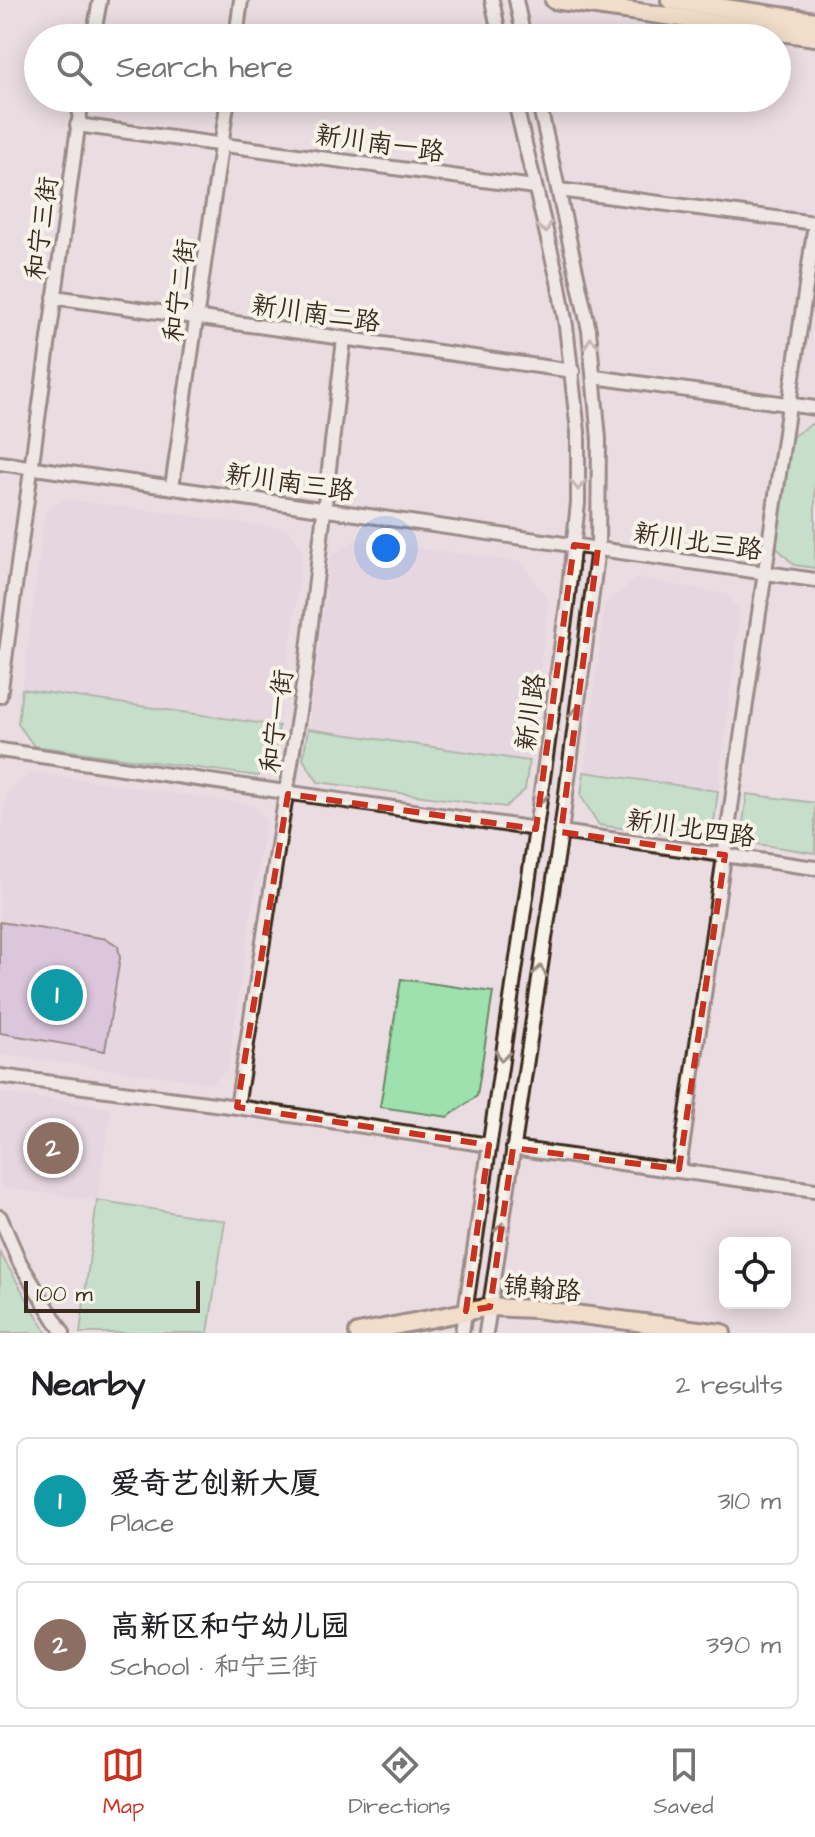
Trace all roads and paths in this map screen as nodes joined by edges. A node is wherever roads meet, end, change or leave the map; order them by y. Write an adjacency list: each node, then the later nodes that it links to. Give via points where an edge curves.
1 (100, 0): 9 (street)
2 (241, 0): 10 (street)
3 (492, 0): 11 (street)
4 (516, 0): 12 (street)
5 (554, 0): 7 (main road)
6 (670, 0): 7 (main road)
7 (745, 12): 8 (main road); 13 (main road)
8 (815, 21)
9 (96, 24)
10 (238, 24)
11 (497, 24)
12 (521, 24)
13 (779, 24)
14 (791, 28): 15 (main road)
15 (815, 37)
16 (79, 112): 20 (street, 和宁三街)
17 (226, 112): 21 (street, 和宁二街)
18 (517, 112): 22 (street, 新川路)
19 (541, 112): 23 (street, 新川路)
20 (77, 125): 21 (street, 新川南一路); 25 (street, 和宁三街)
21 (222, 143): 22 (street, 新川南一路); 26 (street, 和宁二街)
22 (534, 187): 28 (street, 新川路, one-way to 28)
23 (559, 190): 24 (street); 29 (street, 新川路, one-way to 23)
24 (815, 223): 30 (street)
25 (54, 297): 26 (street, 新川南二路); 33 (street, 和宁三街)
26 (198, 319): 27 (street, 新川南二路); 34 (street, 和宁二街)
27 (344, 339): 28 (street, 新川南二路); 35 (street, 和宁一街)
28 (573, 371): 36 (street, 新川路, one-way to 36, via 578,432)
29 (595, 377): 30 (street); 37 (street, 新川路)
30 (789, 405): 31 (street); 38 (street)
31 (815, 408)
32 (0, 463): 33 (street, 新川南三路)
33 (31, 467): 34 (street, 新川南三路); 40 (street, 和宁三街)
34 (172, 487): 35 (street, 新川南三路)
35 (324, 509): 36 (street, 新川南三路); 42 (street, 和宁一街)
36 (574, 545): 37 (street, 新川北三路); 43 (street, 新川路, one-way to 43)
37 (598, 548): 38 (street, 新川北三路); 44 (street, 新川路, one-way to 37)
38 (765, 572): 39 (street, 新川北三路); 45 (street)
39 (815, 580)
40 (0, 696)
41 (0, 750): 42 (street)
42 (288, 794): 43 (street); 48 (street, 和宁一街)
43 (536, 829): 49 (street, 新川路, one-way to 49)
44 (561, 832): 45 (street, 新川北四路); 50 (street, 新川路, one-way to 44)
45 (725, 855): 46 (street, 新川北四路); 51 (street)
46 (815, 868)
47 (0, 1076): 48 (street)
48 (237, 1107): 49 (street)
49 (489, 1145): 55 (street, 新川路)
50 (513, 1148): 51 (street); 54 (street, 新川路, one-way to 50)
51 (679, 1169): 52 (street)
52 (815, 1190)
53 (0, 1217): 56 (street, via 20,1263)
54 (490, 1307): 55 (main road, 锦翰路); 59 (street, 新川路); 60 (main road, 锦翰路)
55 (466, 1311): 57 (main road, 锦翰路); 58 (street, 新川路)
56 (63, 1333)
57 (358, 1333)
58 (462, 1333)
59 (486, 1333)
60 (722, 1333)

